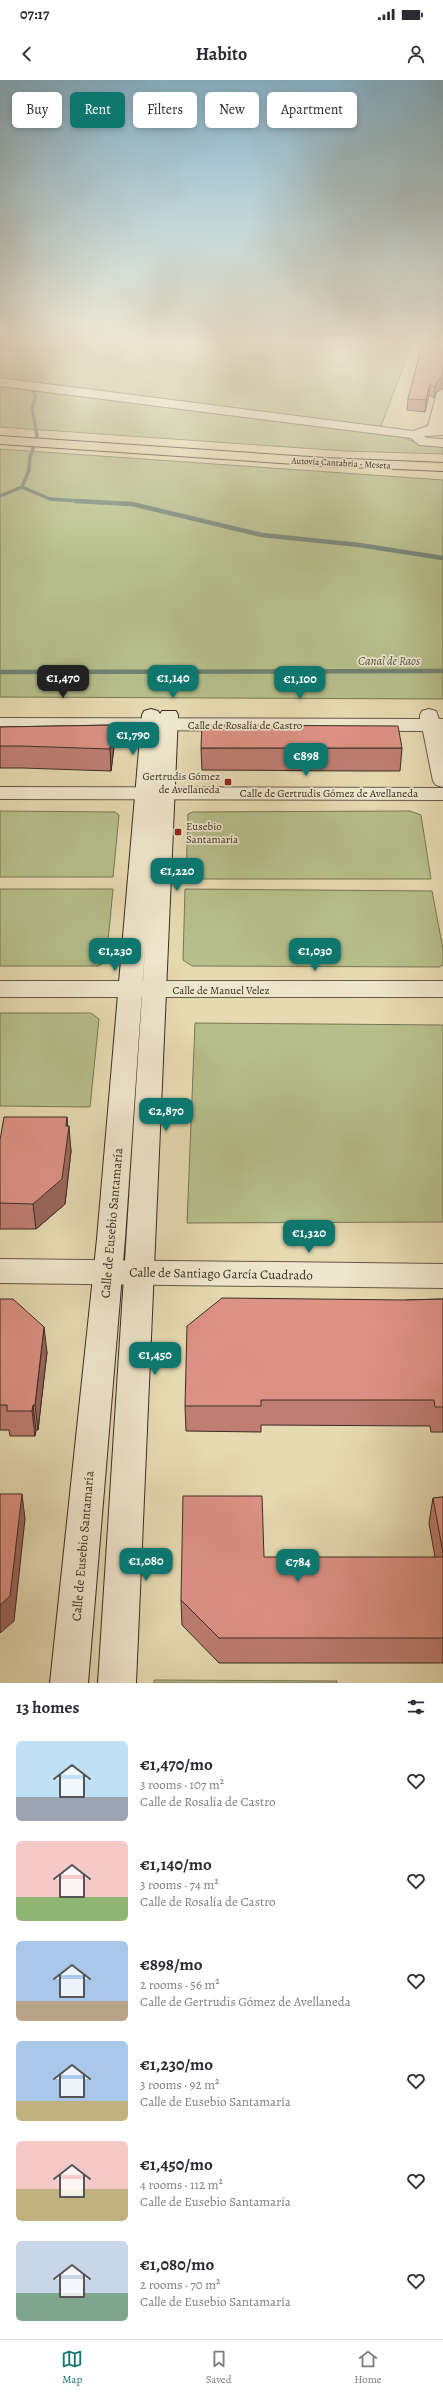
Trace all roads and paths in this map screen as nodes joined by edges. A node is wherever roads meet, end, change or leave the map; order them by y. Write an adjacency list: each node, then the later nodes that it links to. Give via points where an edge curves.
1 (265, 416): 5 (street)
2 (440, 416): 3 (street)
3 (439, 430): 5 (street, via 422,431)
4 (0, 432): 8 (highway, Autovía Cantabria - Meseta, via 310,453)
5 (416, 435): 7 (street, via 424,442)
6 (0, 440): 9 (highway, Autovía Cantabria - Meseta, via 325,462)
7 (443, 443)
8 (443, 458)
9 (443, 467)
10 (0, 714): 11 (street, Calle de Rosalía de Castro)
11 (160, 720): 12 (street, Calle de Rosalía de Castro); 13 (street, Calle de Rosalía de Castro); 16 (street, Calle de Eusebio Santamaría)
12 (437, 720): 14 (street)
13 (0, 724)
14 (443, 781)
15 (0, 792): 16 (street, Calle de Gertrudis Gómez de Avellaneda)
16 (156, 793): 17 (street, Calle de Gertrudis Gómez de Avellaneda); 20 (street, Calle de Eusebio Santamaría); 21 (street, Calle de Eusebio Santamaría)
17 (443, 794)
18 (0, 989): 20 (street, Calle de Manuel Velez)
19 (443, 989): 21 (street, Calle de Manuel Velez)
20 (129, 990): 21 (street, Calle de Manuel Velez); 23 (street, Calle de Eusebio Santamaría)
21 (156, 990): 24 (street, Calle de Eusebio Santamaría)
22 (0, 1271): 23 (street, Calle de Santiago García Cuadrado)
23 (107, 1271): 24 (street, Calle de Santiago García Cuadrado); 26 (street, Calle de Eusebio Santamaría)
24 (139, 1271): 25 (street, Calle de Santiago García Cuadrado); 27 (street, Calle de Eusebio Santamaría)
25 (443, 1276)
26 (69, 1683)
27 (116, 1683)

